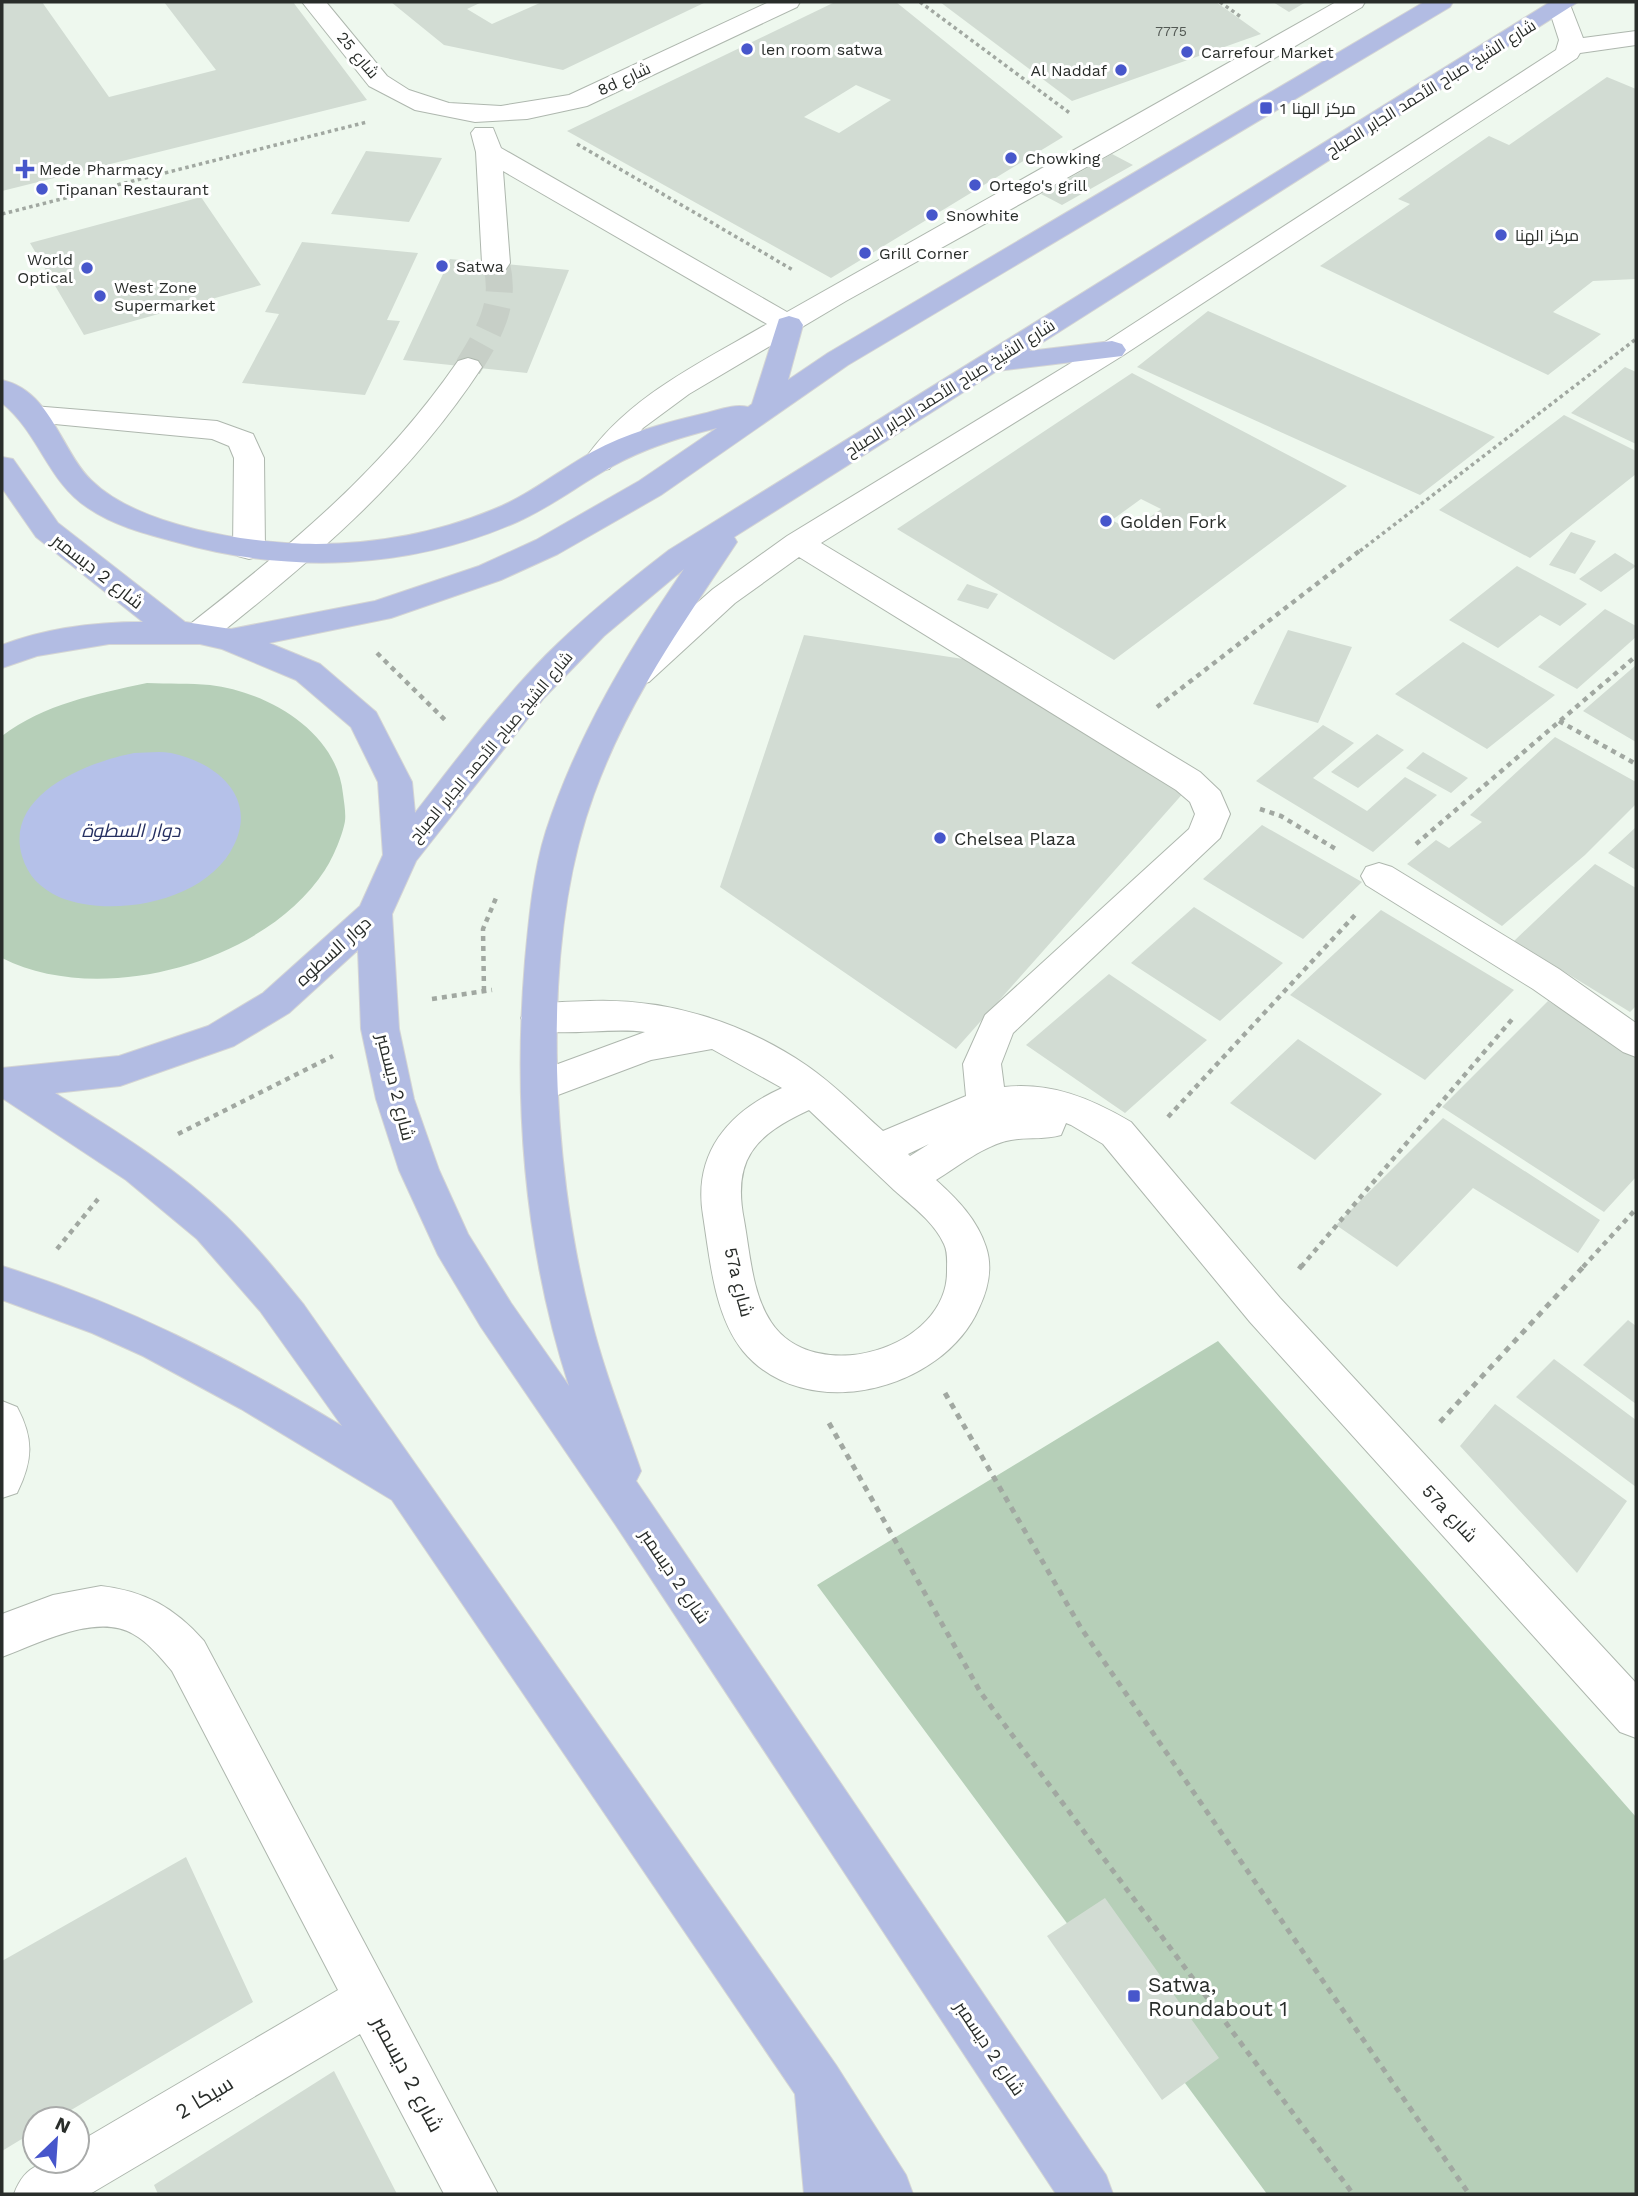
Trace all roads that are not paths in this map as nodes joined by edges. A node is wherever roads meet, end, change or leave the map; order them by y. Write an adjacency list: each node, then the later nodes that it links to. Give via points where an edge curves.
1 (314, 2): 8 (street, شارع 25)
2 (788, 2): 9 (street, 8d شارع)
3 (1353, 2): 13 (street)
4 (1441, 2): 18 (main road, via 848,352)
5 (1563, 4): 7 (street); 15 (main road, شارع الشيخ صباح الأحمد الجابر الصباح)
6 (1636, 38): 7 (street)
7 (1571, 47): 14 (street)
8 (379, 81): 9 (street); 10 (street, شارع 25, via 391,90)
9 (578, 100): 10 (street, 8d شارع, via 524,112)
10 (450, 110): 11 (street, via 484,132)
11 (489, 152): 12 (street); 13 (street)
12 (496, 263)
13 (789, 325): 18 (main road); 20 (street, via 655,404)
14 (1112, 350): 15 (main road); 23 (street)
15 (989, 364): 22 (main road, شارع الشيخ صباح الأحمد الجابر الصباح)
16 (468, 367): 25 (street, via 442,410 418,438)
17 (2, 389): 19 (main road)
18 (766, 407): 20 (main road, via 642,440); 26 (main road, via 650,488 547,547 427,597 361,616)
19 (33, 415): 24 (main road, via 70,477 111,509 139,521); 24 (street, via 217,430 242,440 249,458)
20 (598, 462): 25 (main road, via 541,498 466,531 378,550)
21 (2, 467): 26 (main road, شارع 2 ديسمبر, via 47,530)
22 (736, 522): 28 (main road, via 677,600); 29 (main road, شارع الشيخ صباح الأحمد الجابر الصباح, via 680,557 579,642)
23 (798, 543): 28 (street, via 689,625); 38 (street, via 1201,790 1211,802 1211,828 998,1025 982,1064)
24 (249, 549): 25 (main road)
25 (300, 553): 26 (street)
26 (203, 635): 27 (main road, دوار السطوه, via 109,633 31,646); 29 (main road, دوار السطوه, via 308,672 364,720 395,782)
27 (2, 657)
28 (623, 688): 32 (main road, via 563,835 550,902)
29 (401, 855): 31 (main road, دوار السطوه)
30 (1383, 878): 34 (street, via 1546,979)
31 (374, 914): 35 (main road, دوار السطوه, via 276,1003 221,1036 120,1071); 45 (main road, شارع 2 ديسمبر, via 380,1029 395,1099 419,1170 452,1242 496,1314)
32 (540, 1001): 33 (street, 57a شارع, via 671,1021); 36 (main road)
33 (720, 1038): 36 (street, 57a شارع, via 647,1046); 37 (street, 57a شارع, via 771,1060)
34 (1636, 1042)
35 (7, 1084): 44 (main road, via 137,1166 211,1227 274,1297)
36 (541, 1086): 45 (main road, via 550,1217 569,1316)
37 (814, 1092): 39 (street, 57a شارع); 39 (street, 57a شارع, via 771,1109 739,1135 724,1160 719,1188 748,1323 760,1341 798,1368 847,1376 872,1372 920,1349 957,1316 967,1294 967,1250 943,1210)
38 (986, 1103): 39 (street, 57a شارع); 41 (street, 57a شارع, via 1042,1099 1069,1106 1116,1133)
39 (894, 1164): 41 (street, 57a شارع, via 1016,1122 1061,1127 1084,1137)
40 (13, 1286): 44 (main road, via 112,1323 197,1363)
41 (1265, 1310): 47 (street, 57a شارع)
42 (2, 1420): 43 (street, via 9,1432 11,1461)
43 (2, 1479)
44 (410, 1490): 49 (main road)
45 (631, 1510): 54 (main road, شارع 2 ديسمبر)
46 (2, 1636): 48 (street, شارع 2 ديسمبر, via 79,1607 115,1606 148,1616 174,1636)
47 (1636, 1716)
48 (369, 2000): 50 (street, سيكا 2); 51 (street, شارع 2 ديسمبر)
49 (818, 2083): 52 (main road); 53 (main road)
50 (40, 2194)
51 (472, 2194)
52 (830, 2194)
53 (887, 2194)
54 (1087, 2194)

